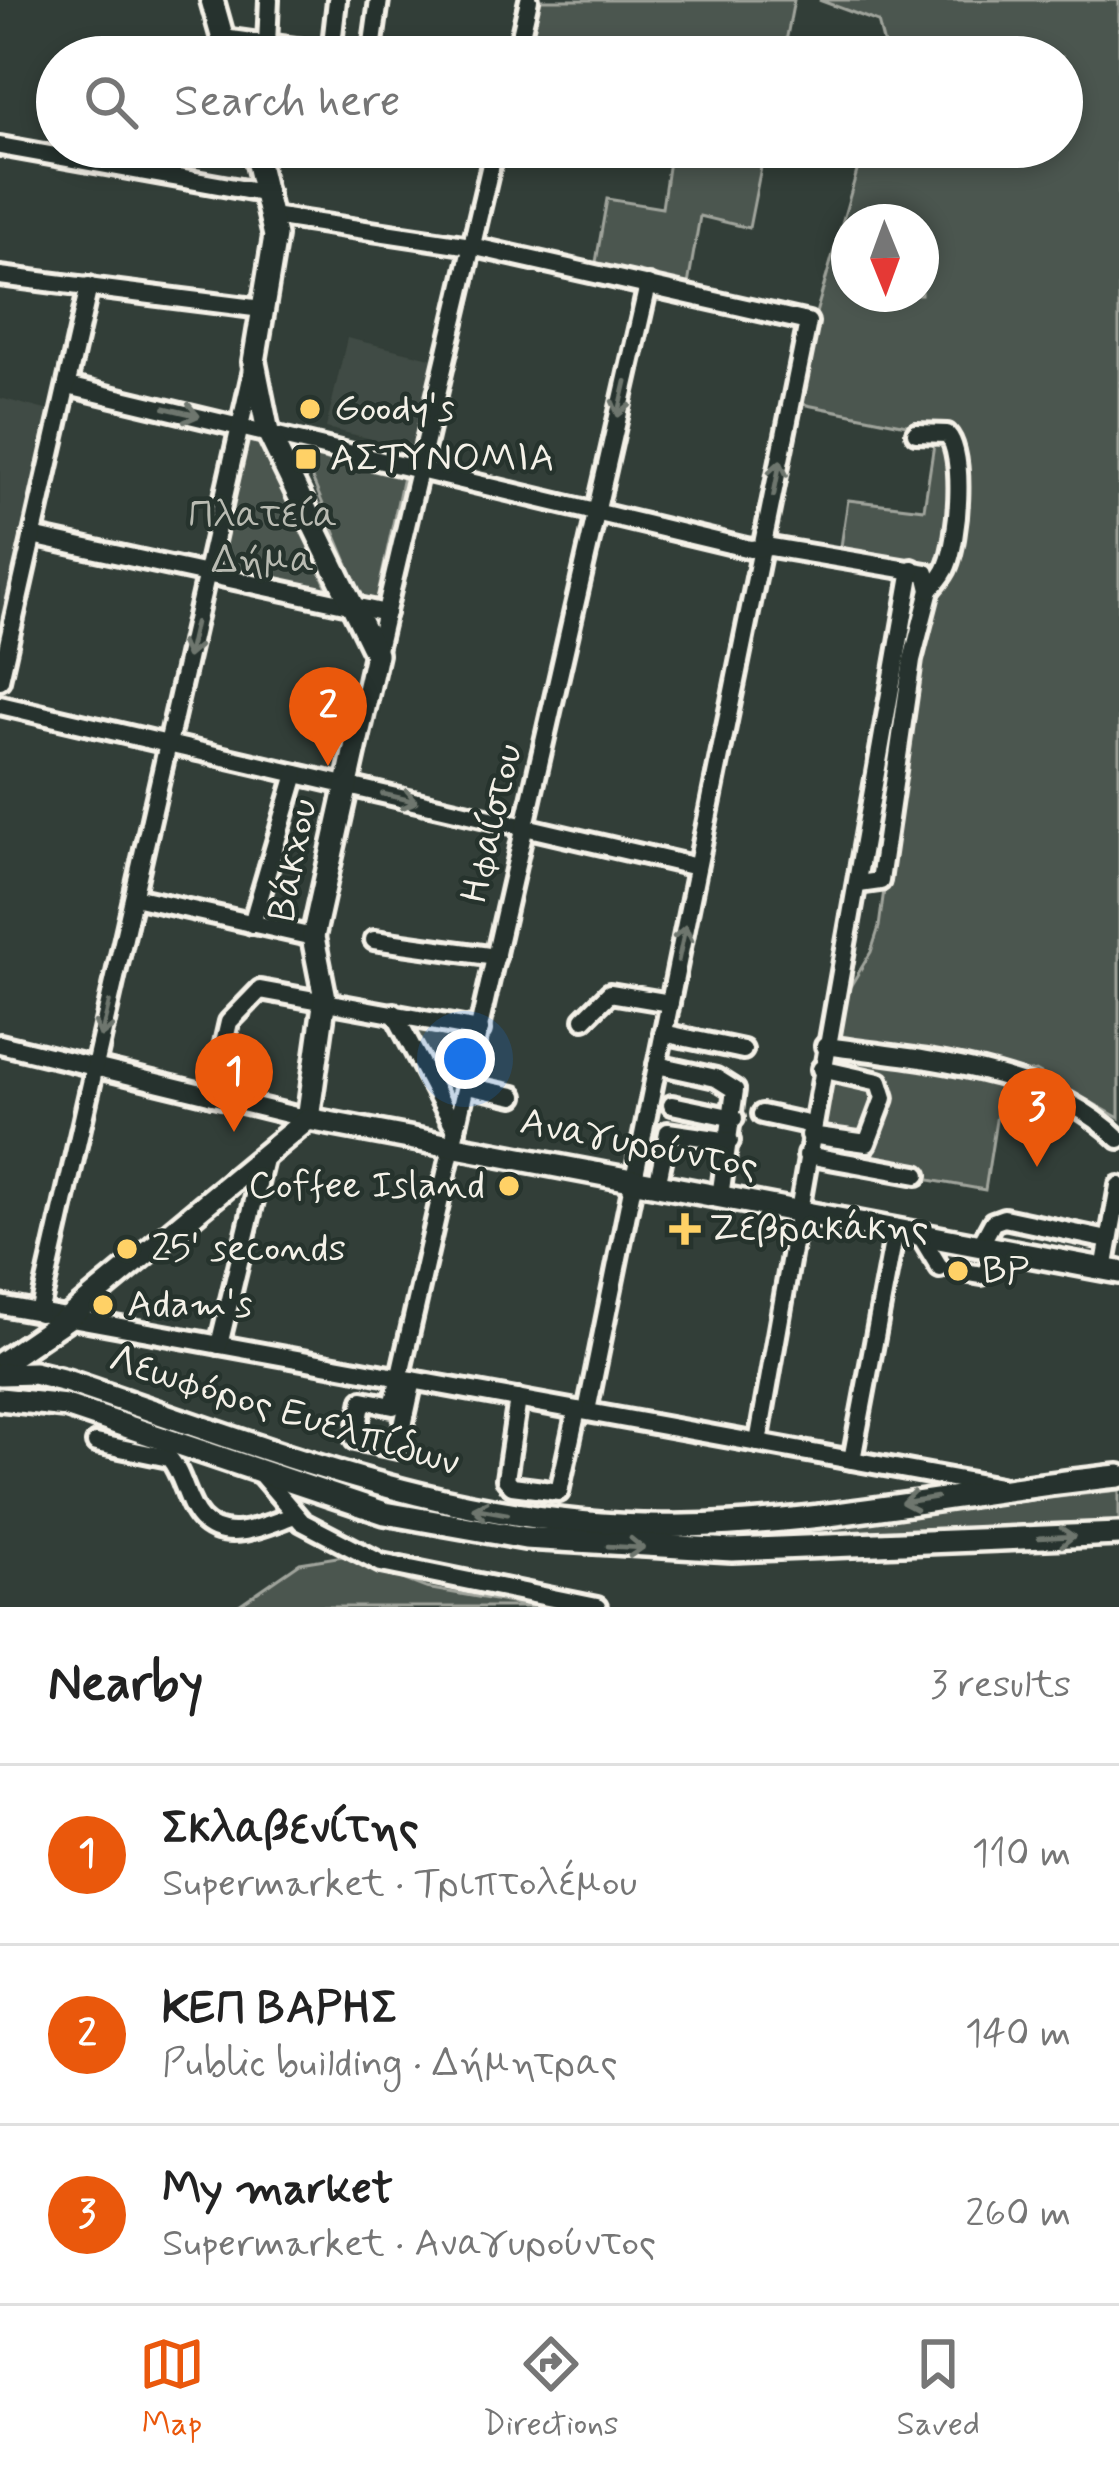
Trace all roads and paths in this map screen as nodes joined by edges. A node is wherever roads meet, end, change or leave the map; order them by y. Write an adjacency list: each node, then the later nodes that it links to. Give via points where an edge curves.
1 (212, 0): 6 (main road)
2 (269, 0): 7 (street)
3 (337, 0): 8 (street)
4 (379, 0): 9 (street)
5 (530, 0): 10 (street)
6 (222, 36)
7 (267, 36)
8 (334, 36)
9 (374, 36)
10 (521, 36)
11 (0, 146): 12 (street)
12 (36, 154)
13 (101, 168): 16 (street)
14 (260, 168): 16 (main road)
15 (490, 168): 17 (street, Βάκχου)
16 (270, 205): 17 (street); 21 (main road, via 273,257)
17 (471, 246): 19 (street); 27 (street, Βάκχου)
18 (0, 276): 20 (street)
19 (648, 285): 28 (street, Ηφαίστου, one-way to 28); 30 (street, one-way to 19, via 808,322)
20 (89, 286): 21 (street); 23 (street)
21 (262, 309): 22 (main road)
22 (254, 362): 24 (street); 25 (main road)
23 (68, 386): 24 (street, one-way to 24); 29 (street)
24 (241, 427): 25 (street); 32 (street)
25 (268, 432): 27 (street); 34 (main road)
26 (916, 433): 33 (street, via 947,434 958,452 951,550)
27 (419, 471): 28 (street); 35 (street, Βάκχου)
28 (596, 512): 30 (street); 42 (street, Ηφαίστου)
29 (32, 536): 32 (street); 37 (street)
30 (762, 548): 31 (street); 43 (street)
31 (912, 569): 33 (street, via 926,573); 44 (street)
32 (206, 574): 34 (street); 39 (street, one-way to 39)
33 (930, 590): 44 (street, via 880,880)
34 (353, 606): 35 (street); 36 (main road)
35 (386, 613): 36 (street, Βάκχου)
36 (376, 654): 41 (main road, Βάκχου)
37 (0, 680)
38 (0, 705): 39 (street)
39 (167, 744): 40 (street); 45 (street)
40 (296, 774): 41 (street); 46 (street)
41 (346, 785): 42 (street, one-way to 42); 47 (main road, Βάκχου)
42 (527, 827): 43 (street); 49 (street, Ηφαίστου)
43 (697, 867): 51 (street, one-way to 43)
44 (859, 884): 57 (street)
45 (134, 897): 46 (street); 60 (street, one-way to 60)
46 (252, 924): 47 (street)
47 (313, 938): 50 (main road, Βάκχου)
48 (374, 940): 49 (street)
49 (496, 957): 54 (street, Ηφαίστου)
50 (325, 998): 52 (street); 63 (street, via 271,989 246,1000 224,1034); 68 (main road, Βάκχου)
51 (670, 1003): 53 (street, via 610,993); 55 (street)
52 (394, 1013): 54 (street); 70 (street)
53 (584, 1019)
54 (480, 1030): 62 (street, Ηφαίστου)
55 (663, 1033): 58 (street); 59 (street)
56 (0, 1044): 60 (street)
57 (825, 1046): 61 (street); 71 (street, via 1049,1091)
58 (743, 1050)
59 (657, 1066): 67 (street, via 729,1084); 76 (street)
60 (93, 1067): 63 (street); 90 (street)
61 (821, 1069): 69 (street); 69 (street, via 878,1082 884,1098 867,1143)
62 (466, 1086): 64 (street); 70 (street, Ηφαίστου)
63 (212, 1096): 68 (street)
64 (514, 1096)
65 (672, 1106): 67 (street)
66 (762, 1114): 69 (street)
67 (734, 1118): 72 (street)
68 (308, 1119): 70 (main road, Αναγυρούντος); 73 (main road)
69 (811, 1130): 74 (street)
70 (454, 1138): 76 (main road, Αναγυρούντος); 96 (street, Ηφαίστου)
71 (1119, 1139)
72 (730, 1141): 77 (street, via 668,1132); 79 (street)
73 (265, 1155): 91 (main road); 92 (street)
74 (807, 1155): 75 (street); 80 (street)
75 (917, 1175)
76 (633, 1181): 77 (main road, Αναγυρούντος); 99 (street)
77 (657, 1186): 79 (main road, Αναγυρούντος)
78 (1119, 1186): 83 (street)
79 (720, 1197): 80 (main road, Αναγυρούντος)
80 (797, 1212): 81 (main road, Αναγυρούντος); 101 (street)
81 (895, 1231): 82 (main road, Αναγυρούντος); 102 (street)
82 (920, 1235): 84 (main road, Αναγυρούντος); 86 (street)
83 (1108, 1240): 84 (street, via 1004,1218); 87 (street)
84 (980, 1246): 85 (main road, Αναγυρούντος)
85 (1010, 1252): 87 (main road, Αναγυρούντος); 88 (street, via 982,1275)
86 (940, 1268)
87 (1112, 1271)
88 (964, 1272)
89 (0, 1306): 90 (street)
90 (39, 1312): 91 (street)
91 (69, 1317): 92 (street); 93 (main road); 94 (main road)
92 (219, 1345): 96 (street)
93 (0, 1364)
94 (34, 1373): 95 (main road, Λεωφόρος Ευελπίδων); 97 (main road); 109 (main road, Λεωφόρος Ευελπίδων, one-way to 94, via 383,1490)
95 (0, 1374)
96 (405, 1378): 96 (street, Ηφαίστου, via 398,1449 355,1440 362,1400 392,1406); 98 (street)
97 (2, 1399): 103 (main road, Λεωφόρος Ευελπίδων, via 66,1406)
98 (518, 1399): 99 (street); 106 (street, via 508,1484)
99 (582, 1411): 101 (street); 106 (street)
100 (96, 1443): 108 (street, via 169,1458 201,1520 220,1530 250,1531)
101 (758, 1443): 102 (street)
102 (852, 1460): 105 (street)
103 (260, 1473): 107 (main road, Λεωφόρος Ευελπίδων); 108 (street)
104 (1119, 1476): 105 (main road, Λεωφόρος Ευελπίδων)
105 (1007, 1488): 109 (main road, Λεωφόρος Ευελπίδων, one-way to 109, via 752,1523)
106 (559, 1492): 109 (street)
107 (321, 1493): 110 (street, via 308,1515); 111 (main road, Λεωφόρος Ευελπίδων, one-way to 111, via 452,1526 663,1550)
108 (295, 1515): 110 (street)
109 (555, 1520)
110 (314, 1530): 112 (street, via 402,1568)
111 (1119, 1534)
112 (597, 1607)

